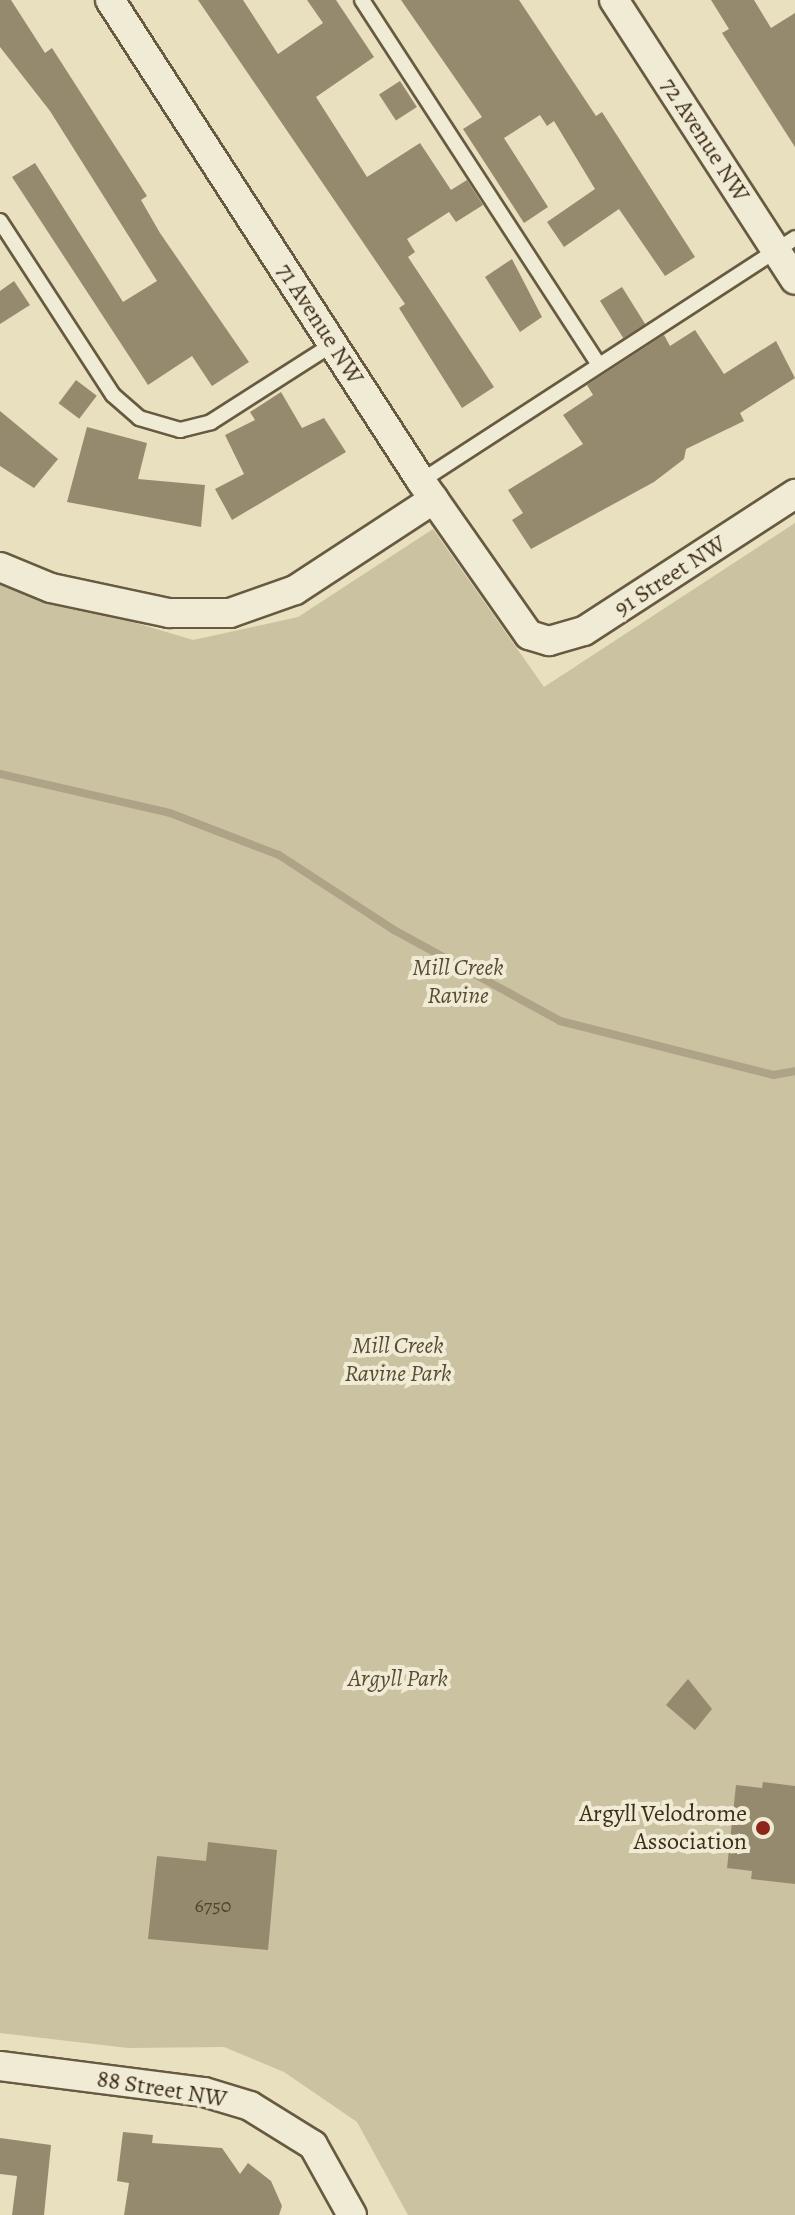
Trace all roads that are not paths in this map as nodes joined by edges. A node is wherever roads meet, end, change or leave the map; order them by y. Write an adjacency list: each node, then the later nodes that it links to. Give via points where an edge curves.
1 (110, 0): 7 (street, 71 Avenue NW)
2 (362, 0): 8 (lane)
3 (614, 0): 5 (street, 72 Avenue NW)
4 (0, 221): 7 (lane, via 113,395 139,418 180,430 211,422)
5 (786, 244): 6 (street, 72 Avenue NW); 8 (lane)
6 (795, 280)
7 (333, 344): 9 (street, 71 Avenue NW)
8 (599, 365): 9 (lane)
9 (428, 490): 11 (street, via 268,603 221,614 169,613 51,588); 12 (street, 71 Avenue NW, via 512,616)
10 (795, 494): 12 (street, 91 Street NW, via 584,631)
11 (0, 567)
12 (538, 639)
13 (0, 2066): 14 (street, 88 Street NW, via 226,2098 272,2117 313,2145)
14 (352, 2215)

